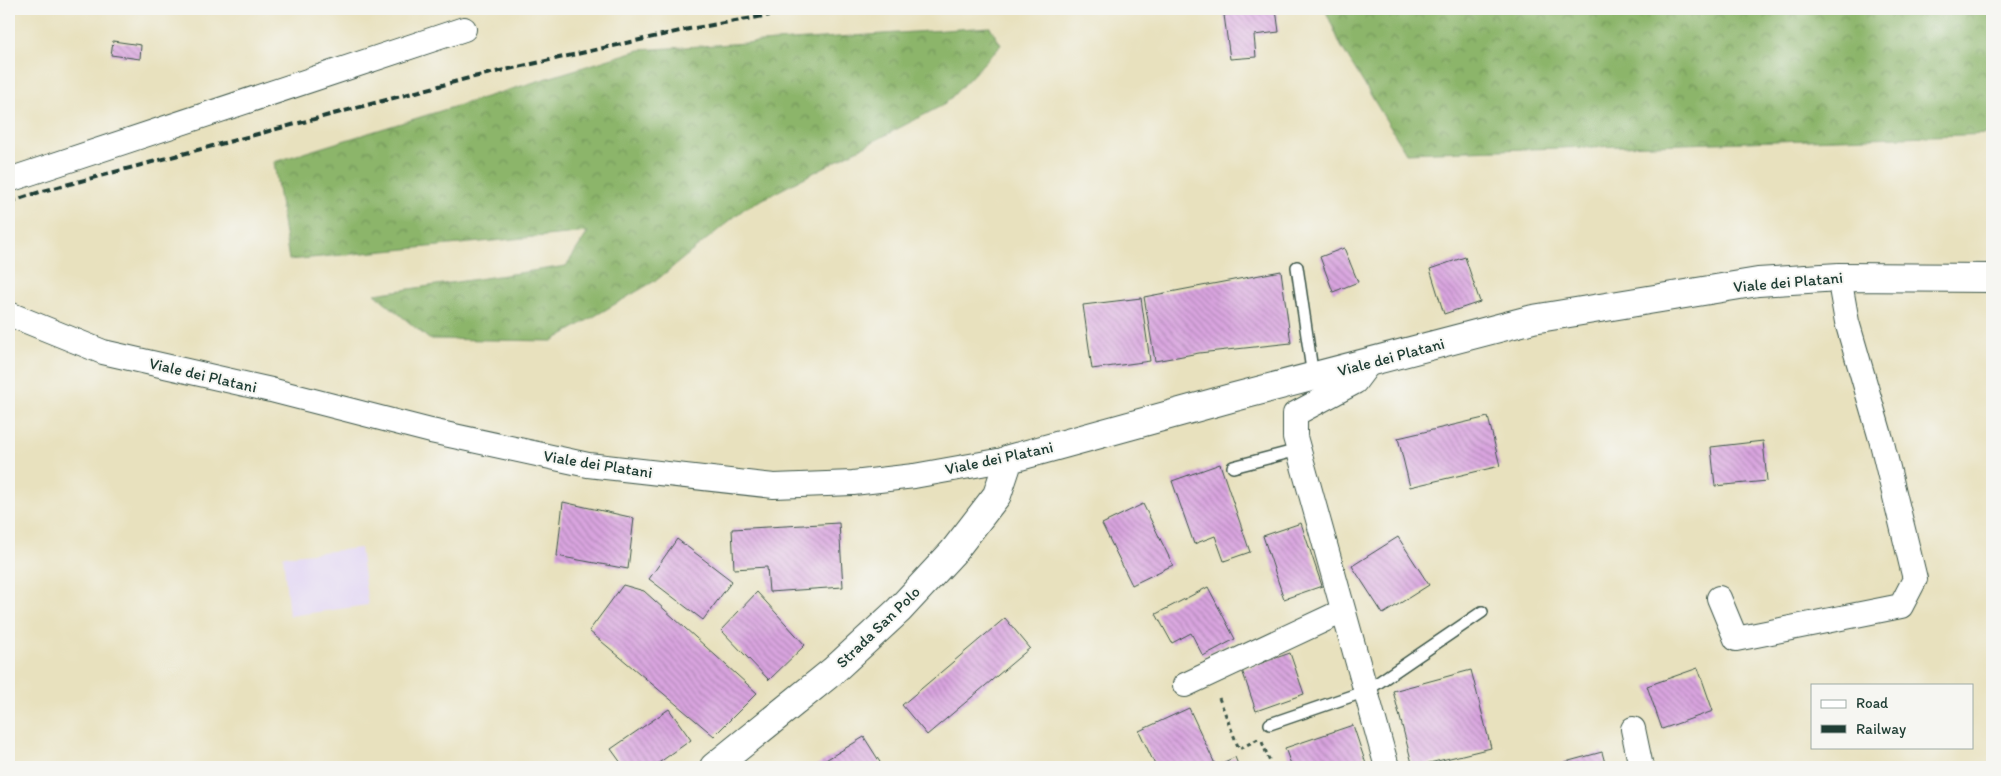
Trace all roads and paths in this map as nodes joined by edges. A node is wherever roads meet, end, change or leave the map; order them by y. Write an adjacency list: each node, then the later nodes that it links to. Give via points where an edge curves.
1 (464, 29): 2 (street)
2 (9, 180)
3 (1297, 267): 8 (lane)
4 (1839, 277): 5 (street, Viale dei Platani); 7 (street, Viale dei Platani, via 1758,282 1533,319); 12 (street, via 1847,322 1881,439 1915,579 1901,606 1736,639)
5 (1992, 278)
6 (9, 314): 10 (street, Viale dei Platani, via 103,352 431,431 588,465 774,486 853,483)
7 (1370, 362): 8 (street, Viale dei Platani); 9 (street, via 1355,382 1295,414)
8 (1314, 377): 10 (street, Viale dei Platani)
9 (1298, 450): 11 (lane); 13 (street)
10 (1010, 459): 20 (street, Strada San Polo, via 997,495 953,552 912,595 833,671)
11 (1233, 467)
12 (1719, 598)
13 (1343, 611): 15 (street); 17 (street)
14 (1482, 612): 17 (lane)
15 (1209, 674): 16 (street); 21 (path, via 1239,749 1260,738)
16 (1185, 685)
17 (1366, 691): 18 (lane); 22 (street)
18 (1270, 724)
19 (1632, 729): 23 (street)
20 (714, 767)
21 (1272, 767)
22 (1386, 767)
23 (1641, 767)

